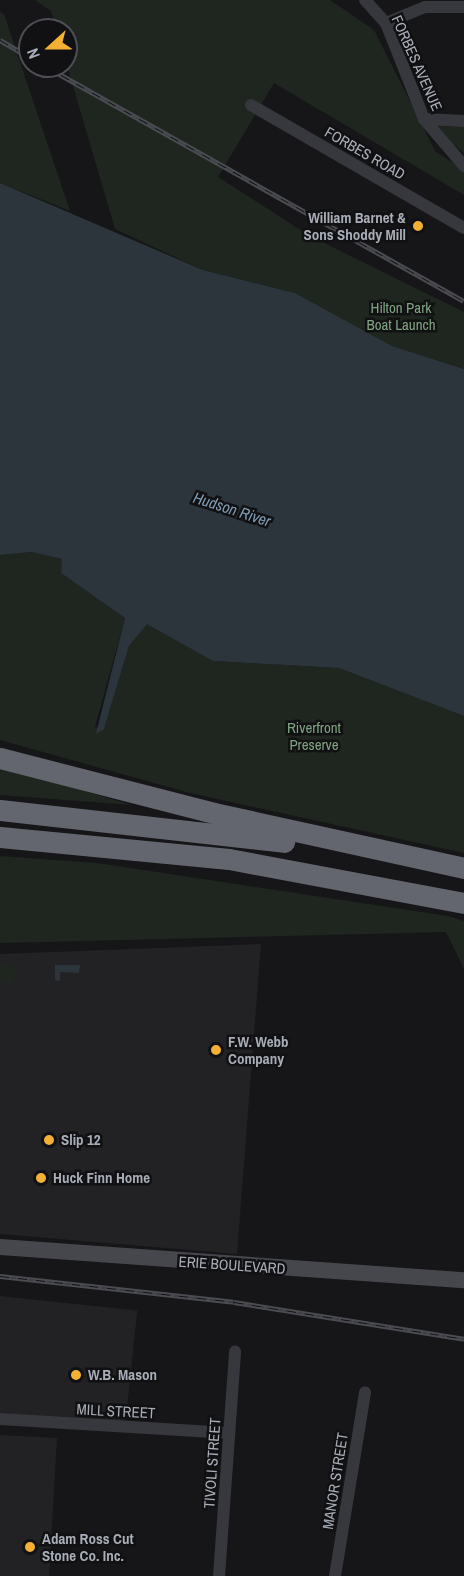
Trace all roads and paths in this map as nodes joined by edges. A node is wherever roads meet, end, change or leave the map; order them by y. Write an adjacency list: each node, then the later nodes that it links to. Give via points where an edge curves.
1 (365, 0): 3 (street, FORBES AVENUE)
2 (464, 7): 3 (street, via 425,7)
3 (386, 23): 5 (street, FORBES AVENUE)
4 (251, 105): 8 (street, FORBES ROAD)
5 (424, 119): 6 (street); 7 (street, FORBES AVENUE)
6 (464, 121)
7 (464, 166)
8 (464, 228)
9 (0, 758): 12 (highway, via 187,807)
10 (0, 810): 13 (highway, via 205,830)
11 (0, 837): 14 (highway, via 206,856)
12 (464, 868)
13 (464, 878)
14 (464, 903)
15 (0, 1247): 16 (street, ERIE BOULEVARD)
16 (464, 1280)
17 (235, 1352): 20 (street, TIVOLI STREET)
18 (365, 1392): 22 (street, MANOR STREET)
19 (0, 1419): 20 (street, MILL STREET)
20 (229, 1433): 21 (street, TIVOLI STREET)
21 (219, 1576)
22 (335, 1576)

